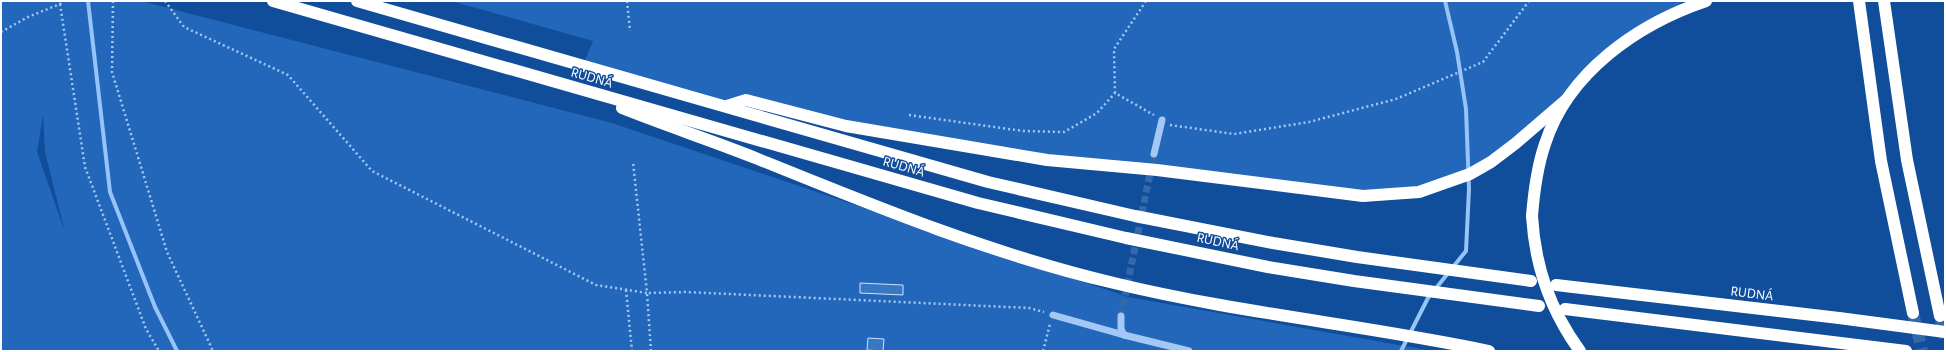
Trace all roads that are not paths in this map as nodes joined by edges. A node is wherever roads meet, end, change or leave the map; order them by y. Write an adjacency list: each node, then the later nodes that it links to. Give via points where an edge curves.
1 (273, 1): 8 (highway, RUDNÁ)
2 (357, 1): 10 (highway, RUDNÁ)
3 (1683, 1): 7 (highway)
4 (1706, 1): 7 (highway)
5 (1859, 1): 17 (highway, via 1880,161)
6 (1884, 1): 20 (highway, via 1907,160)
7 (1662, 19): 9 (highway, via 1634,35 1599,62)
8 (556, 82): 15 (highway, RUDNÁ, via 978,203 1126,238 1346,280); 24 (highway, via 923,224 1035,261 1113,283 1206,302)
9 (1566, 100): 10 (highway, via 1516,143 1470,174 1419,192 1363,196 1157,170 1047,160 846,126 746,100); 25 (highway, bridge, via 1545,142 1534,187 1532,216 1535,249 1544,286 1562,325)
10 (727, 106): 13 (highway, RUDNÁ, via 988,182 1135,216 1342,254)
11 (1162, 120): 12 (lane)
12 (1154, 154)
13 (1531, 281)
14 (1556, 285): 21 (highway, RUDNÁ, bridge)
15 (1539, 306)
16 (1565, 309): 26 (highway)
17 (1913, 313)
18 (1053, 315): 22 (lane)
19 (1120, 316): 22 (lane)
20 (1940, 316)
21 (1945, 332)
22 (1124, 335): 23 (lane)
23 (1189, 351)
24 (1489, 351)
25 (1580, 351)
26 (1906, 351)

